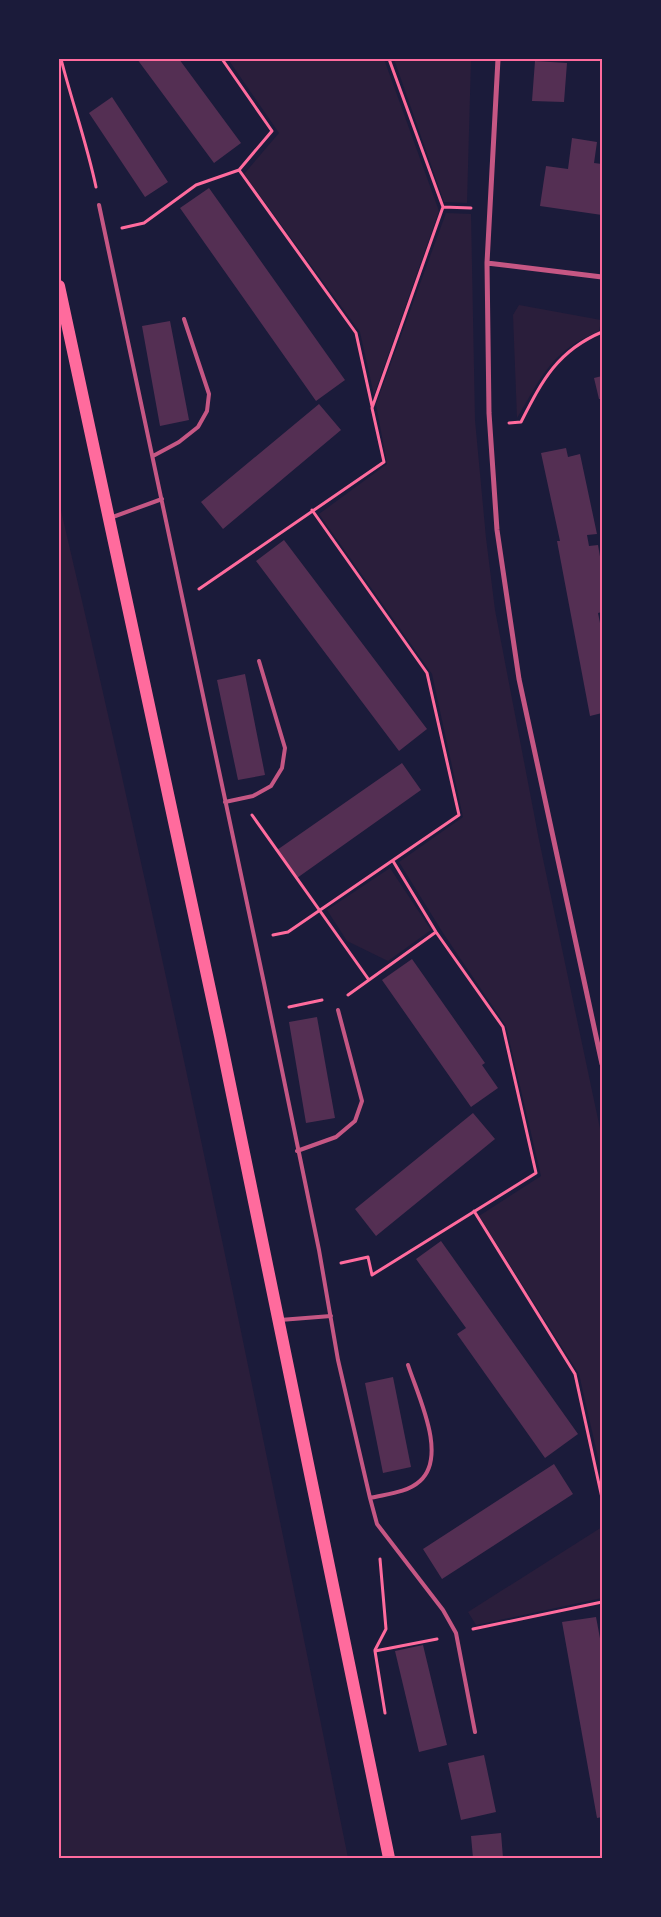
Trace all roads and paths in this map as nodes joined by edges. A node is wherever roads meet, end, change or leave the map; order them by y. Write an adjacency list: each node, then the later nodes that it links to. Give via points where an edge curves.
1 (61, 59): 6 (path, via 88,152)
2 (222, 59): 5 (path, via 272,131)
3 (389, 59): 7 (path)
4 (498, 59): 8 (street)
5 (239, 170): 9 (path, via 196,184 144,223); 15 (path, via 356,333)
6 (99, 205): 9 (lane)
7 (443, 207): 8 (path); 15 (path)
8 (489, 209): 10 (street)
9 (106, 231): 17 (lane)
10 (487, 263): 11 (street); 16 (street)
11 (602, 277)
12 (59, 286): 20 (main road)
13 (184, 319): 17 (lane, via 209,394 206,411 198,427)
14 (602, 332): 16 (path, via 582,341 559,359 521,422)
15 (372, 408): 19 (path, via 384,462)
16 (490, 424): 34 (street, via 497,530 518,679)
17 (153, 456): 18 (lane)
18 (162, 499): 20 (lane); 21 (lane)
19 (312, 510): 21 (path); 25 (path, via 427,673 459,815)
20 (110, 518): 39 (main road)
21 (183, 600): 24 (lane)
22 (259, 661): 23 (lane, via 285,748 282,768 271,786)
23 (240, 799): 24 (lane); 26 (path)
24 (225, 802): 28 (lane)
25 (392, 861): 26 (path); 27 (path)
26 (319, 911): 28 (path, via 288,932); 29 (path)
27 (436, 932): 29 (path); 36 (path, via 503,1027 536,1173)
28 (254, 938): 32 (lane)
29 (369, 980): 30 (path)
30 (348, 996)
31 (328, 999): 32 (path)
32 (270, 1010): 35 (lane)
33 (338, 1010): 35 (lane, via 362,1101 355,1121 336,1137)
34 (602, 1064)
35 (297, 1151): 37 (lane)
36 (474, 1211): 37 (path, via 372,1275 368,1257); 42 (path, via 575,1374)
37 (322, 1267): 38 (lane)
38 (330, 1316): 39 (lane); 41 (lane)
39 (279, 1320): 49 (main road)
40 (408, 1365): 41 (lane, via 433,1445 431,1467 420,1482 402,1491)
41 (370, 1498): 43 (lane)
42 (602, 1498)
43 (376, 1524): 45 (lane, via 443,1610); 46 (path, via 386,1629)
44 (602, 1602): 45 (path)
45 (455, 1634): 46 (path); 48 (lane)
46 (375, 1651): 47 (path)
47 (386, 1719)
48 (475, 1732)
49 (389, 1858)

